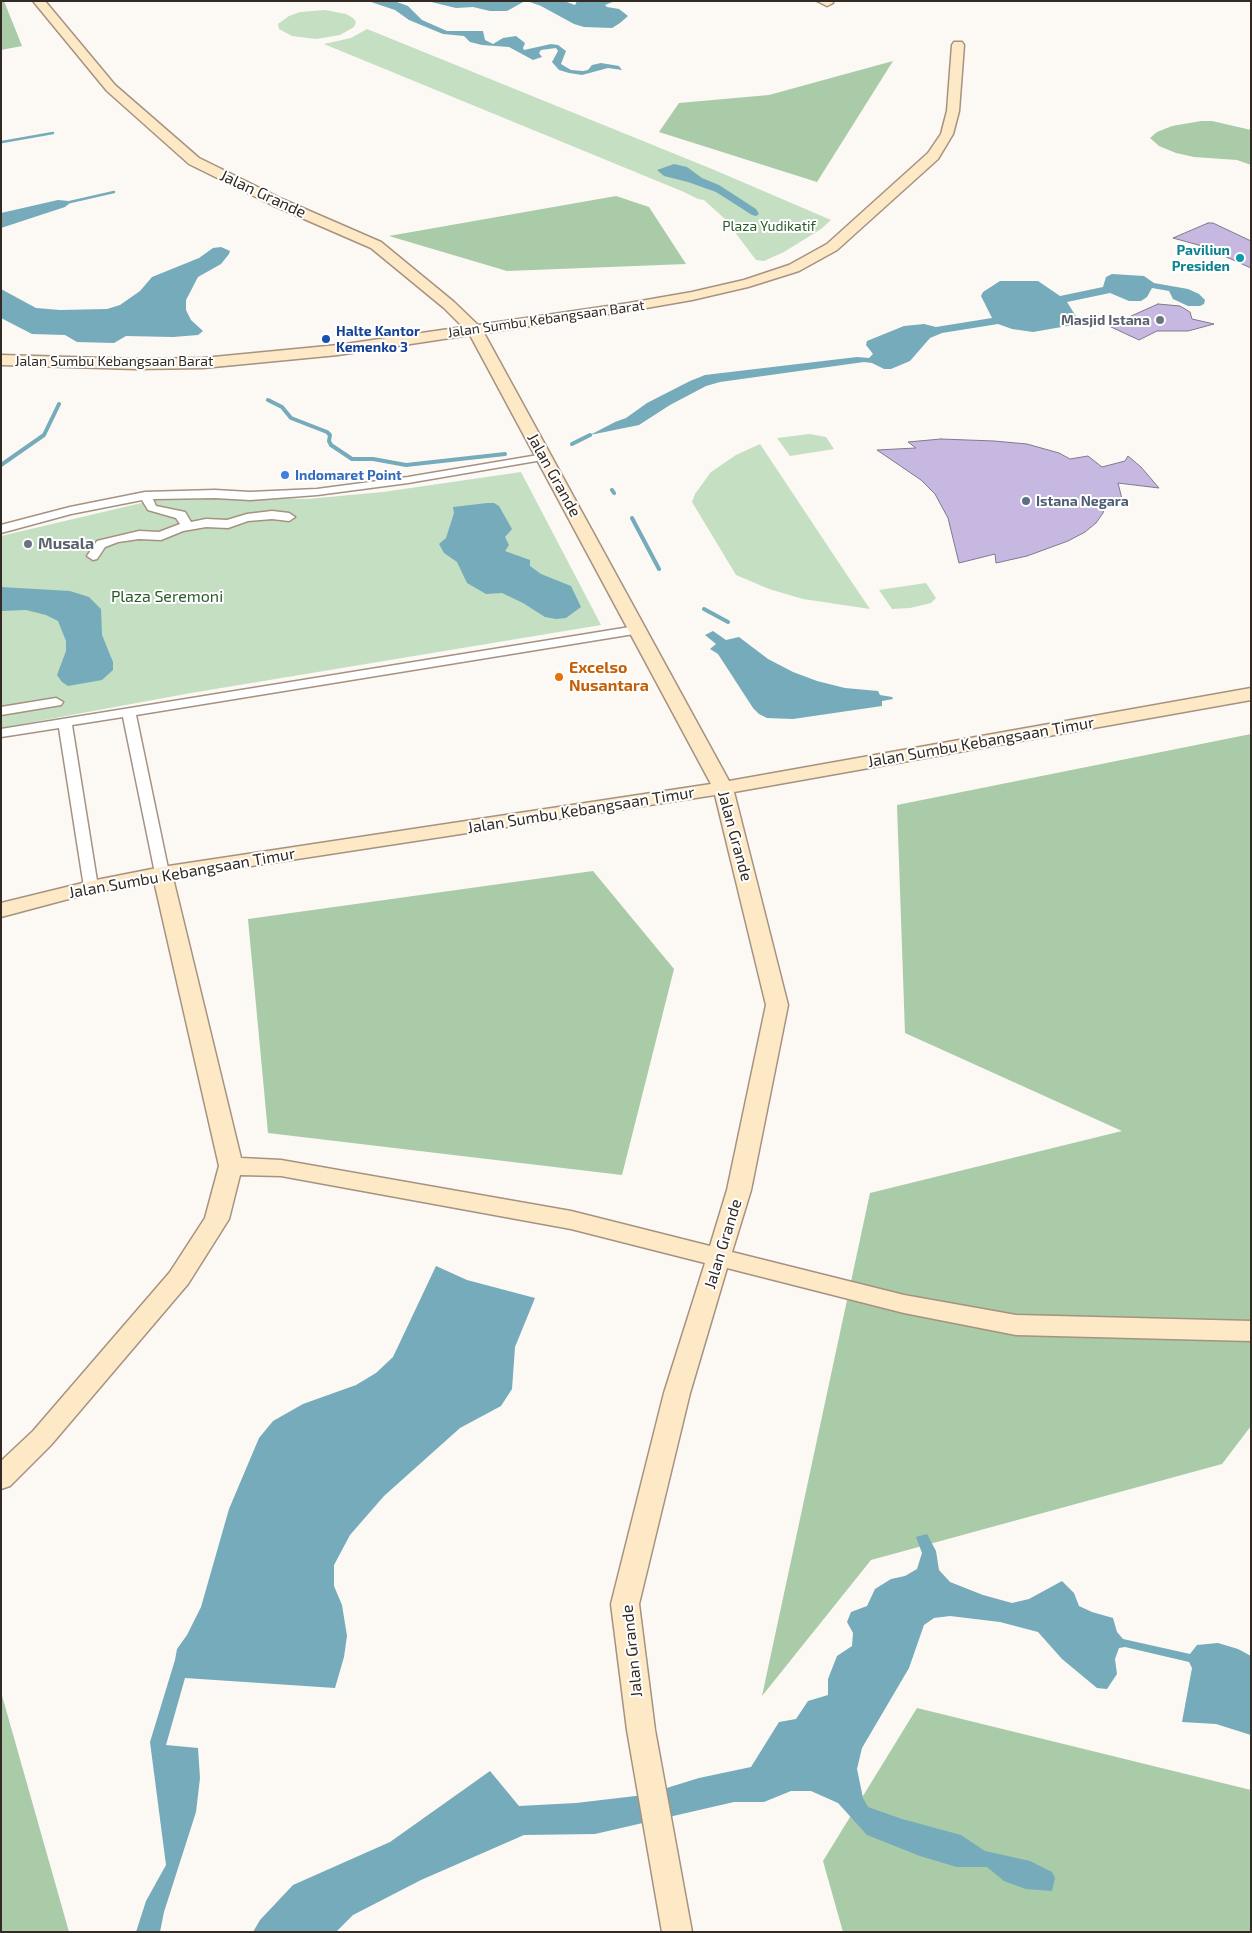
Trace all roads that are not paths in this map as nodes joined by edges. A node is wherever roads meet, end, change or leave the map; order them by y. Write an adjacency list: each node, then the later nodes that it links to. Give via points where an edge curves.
1 (38, 1): 3 (street, Jalan Grande, via 112,88 194,161 376,245)
2 (958, 46): 3 (street, Jalan Sumbu Kebangsaan Barat, via 953,111 947,134 933,156 832,247 794,268 701,294)
3 (474, 329): 4 (street, Jalan Sumbu Kebangsaan Barat, via 338,350 203,363); 5 (street, Jalan Grande)
4 (1, 360)
5 (544, 457): 6 (street, via 317,492); 13 (street, Jalan Grande)
6 (145, 496): 9 (street, via 152,508 181,515); 10 (street)
7 (286, 516): 8 (street, via 272,514)
8 (228, 524): 9 (street, via 206,523); 11 (street, via 199,533)
9 (187, 527): 11 (street)
10 (1, 529)
11 (161, 536): 12 (street, via 142,544)
12 (95, 552)
13 (636, 630): 17 (street); 20 (street, Jalan Grande)
14 (1251, 694): 20 (street, Jalan Sumbu Kebangsaan Timur)
15 (56, 702): 16 (street)
16 (1, 711)
17 (129, 714): 18 (street); 21 (street)
18 (65, 723): 19 (street); 22 (street)
19 (1, 733)
20 (723, 788): 21 (street, Jalan Sumbu Kebangsaan Timur); 25 (street, Jalan Grande, via 777,1004 740,1190)
21 (162, 873): 22 (street, Jalan Sumbu Kebangsaan Timur); 24 (street)
22 (91, 887): 23 (street, Jalan Sumbu Kebangsaan Timur)
23 (1, 910)
24 (231, 1166): 25 (street, via 281,1168 571,1220); 27 (street, via 217,1219 179,1278 42,1438)
25 (719, 1257): 26 (street, via 904,1304 1016,1325); 28 (street, Jalan Grande, via 677,1393 625,1604 641,1730)
26 (1251, 1332)
27 (1, 1478)
28 (677, 1932)

